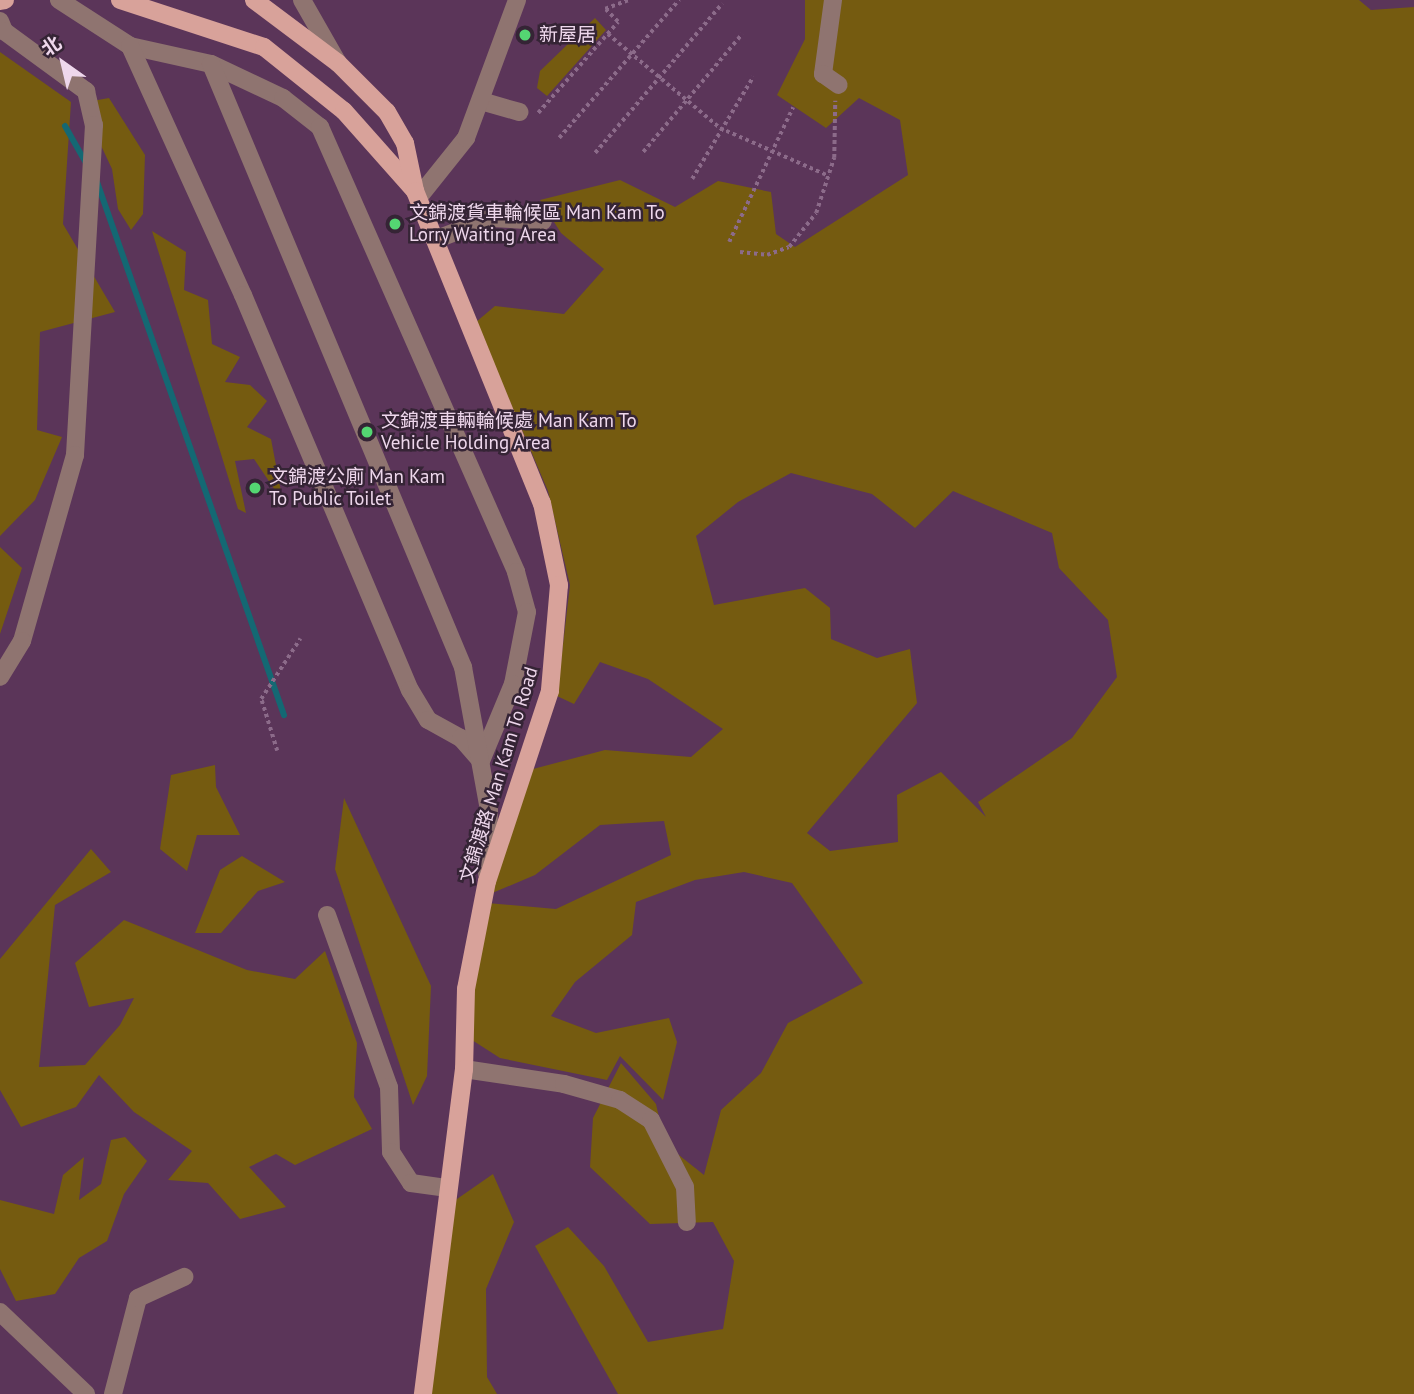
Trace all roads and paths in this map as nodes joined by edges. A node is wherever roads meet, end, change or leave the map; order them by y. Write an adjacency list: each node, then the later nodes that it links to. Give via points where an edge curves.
1 (59, 0): 13 (street)
2 (120, 0): 31 (main road, 文錦渡路 Man Kam To Road, via 264,47 344,111)
3 (254, 0): 15 (main road, 文錦渡路 Man Kam To Road)
4 (302, 0): 15 (street, 文錦渡路 Man Kam To Road)
5 (517, 0): 21 (street)
6 (628, 0): 11 (path, via 605,9 618,22)
7 (679, 0): 14 (path)
8 (833, 0): 19 (street, via 822,58 823,74)
9 (722, 4): 17 (path)
10 (0, 21): 37 (street, via 4,31 86,91 94,125 75,455 22,641)
11 (608, 34): 14 (path); 23 (path)
12 (743, 34): 20 (path)
13 (130, 46): 16 (street); 39 (street, via 243,295 410,690 428,720 461,738)
14 (632, 54): 17 (path); 25 (path)
15 (338, 63): 31 (main road, 文錦渡路 Man Kam To Road, via 387,112 405,143)
16 (211, 64): 39 (street, via 463,667); 39 (street, via 283,98 320,127 516,572 527,612 513,684)
17 (660, 77): 20 (path); 28 (path)
18 (753, 77): 24 (path)
19 (837, 83): 29 (path, via 838,122)
20 (686, 100): 24 (path); 26 (path)
21 (481, 102): 23 (street); 31 (street, via 453,160)
22 (793, 107): 27 (path)
23 (524, 117)
24 (720, 128): 27 (path); 30 (path)
25 (559, 138)
26 (643, 152)
27 (771, 152): 29 (path); 34 (path)
28 (595, 153)
29 (829, 176): 35 (path, via 816,213 789,247 767,254)
30 (692, 179)
31 (416, 195): 33 (main road, 文錦渡路 Man Kam To Road)
32 (542, 221): 33 (street, via 492,218)
33 (437, 239): 40 (main road, 文錦渡路 Man Kam To Road, via 542,503 559,585 550,691)
34 (729, 242)
35 (740, 252)
36 (300, 639): 38 (path, via 261,699)
37 (0, 677)
38 (277, 751)
39 (481, 761): 40 (street, via 489,810)
40 (487, 881): 42 (main road, 文錦渡路 Man Kam To Road, via 466,989)
41 (327, 915): 43 (street, via 389,1087 391,1152 411,1182)
42 (464, 1069): 43 (main road, 文錦渡路 Man Kam To Road); 44 (street, via 564,1084 620,1100 651,1120 685,1187)
43 (448, 1188): 49 (main road, 文錦渡路 Man Kam To Road)
44 (687, 1223)
45 (184, 1277): 48 (street, via 138,1298)
46 (0, 1312): 47 (street)
47 (86, 1394)
48 (113, 1394)
49 (423, 1394)

